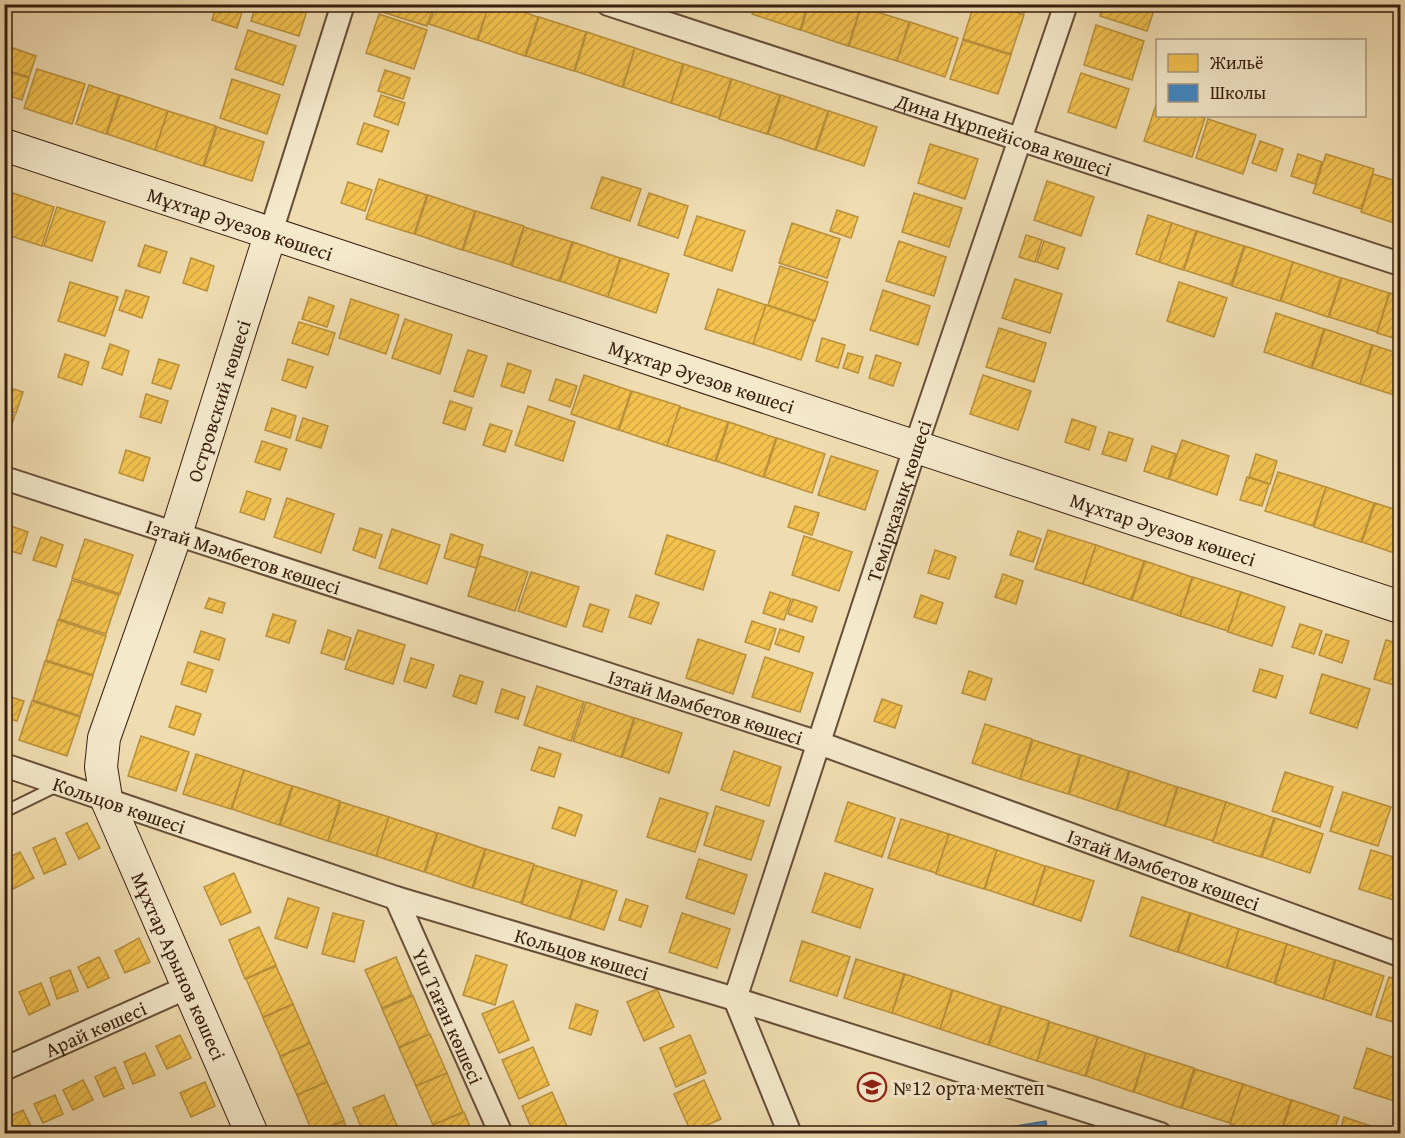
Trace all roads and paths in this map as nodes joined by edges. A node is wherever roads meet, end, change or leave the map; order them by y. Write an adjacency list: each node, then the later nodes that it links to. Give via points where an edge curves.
1 (343, 4): 6 (street, Островский көшесі)
2 (608, 4): 4 (street, Дина Нұрпейісова көшесі)
3 (1066, 4): 4 (street, Темірқазық көшесі)
4 (1019, 140): 7 (street, Дина Нұрпейісова көшесі); 8 (street, Темірқазық көшесі)
5 (4, 145): 6 (street, Мұхтар Әуезов көшесі)
6 (271, 232): 8 (street, Мұхтар Әуезов көшесі); 10 (street, Островский көшесі)
7 (1401, 264)
8 (916, 445): 11 (street, Мұхтар Әуезов көшесі); 12 (street, Темірқазық көшесі)
9 (4, 478): 10 (street, Ізтай Мәмбетов көшесі)
10 (176, 534): 12 (street, Ізтай Мәмбетов көшесі); 15 (street, Островский көшесі, via 104,738 101,766)
11 (1401, 607)
12 (819, 743): 18 (street, Ізтай Мәмбетов көшесі); 20 (street, Темірқазық көшесі)
13 (4, 765): 14 (street, Кольцов көшесі)
14 (62, 784): 15 (street, Кольцов көшесі); 16 (lane)
15 (106, 798): 17 (street, Кольцов көшесі); 19 (street, Мұхтар Арынов көшесі)
16 (4, 812)
17 (396, 898): 20 (street, Кольцов көшесі); 23 (street, Үш Таған көшесі)
18 (1401, 955)
19 (188, 987): 21 (street, Арай көшесі); 22 (street, Мұхтар Арынов көшесі)
20 (735, 999): 24 (street); 25 (street, Кольцов көшесі)
21 (4, 1070)
22 (252, 1134)
23 (501, 1134)
24 (790, 1134)
25 (1160, 1134)

